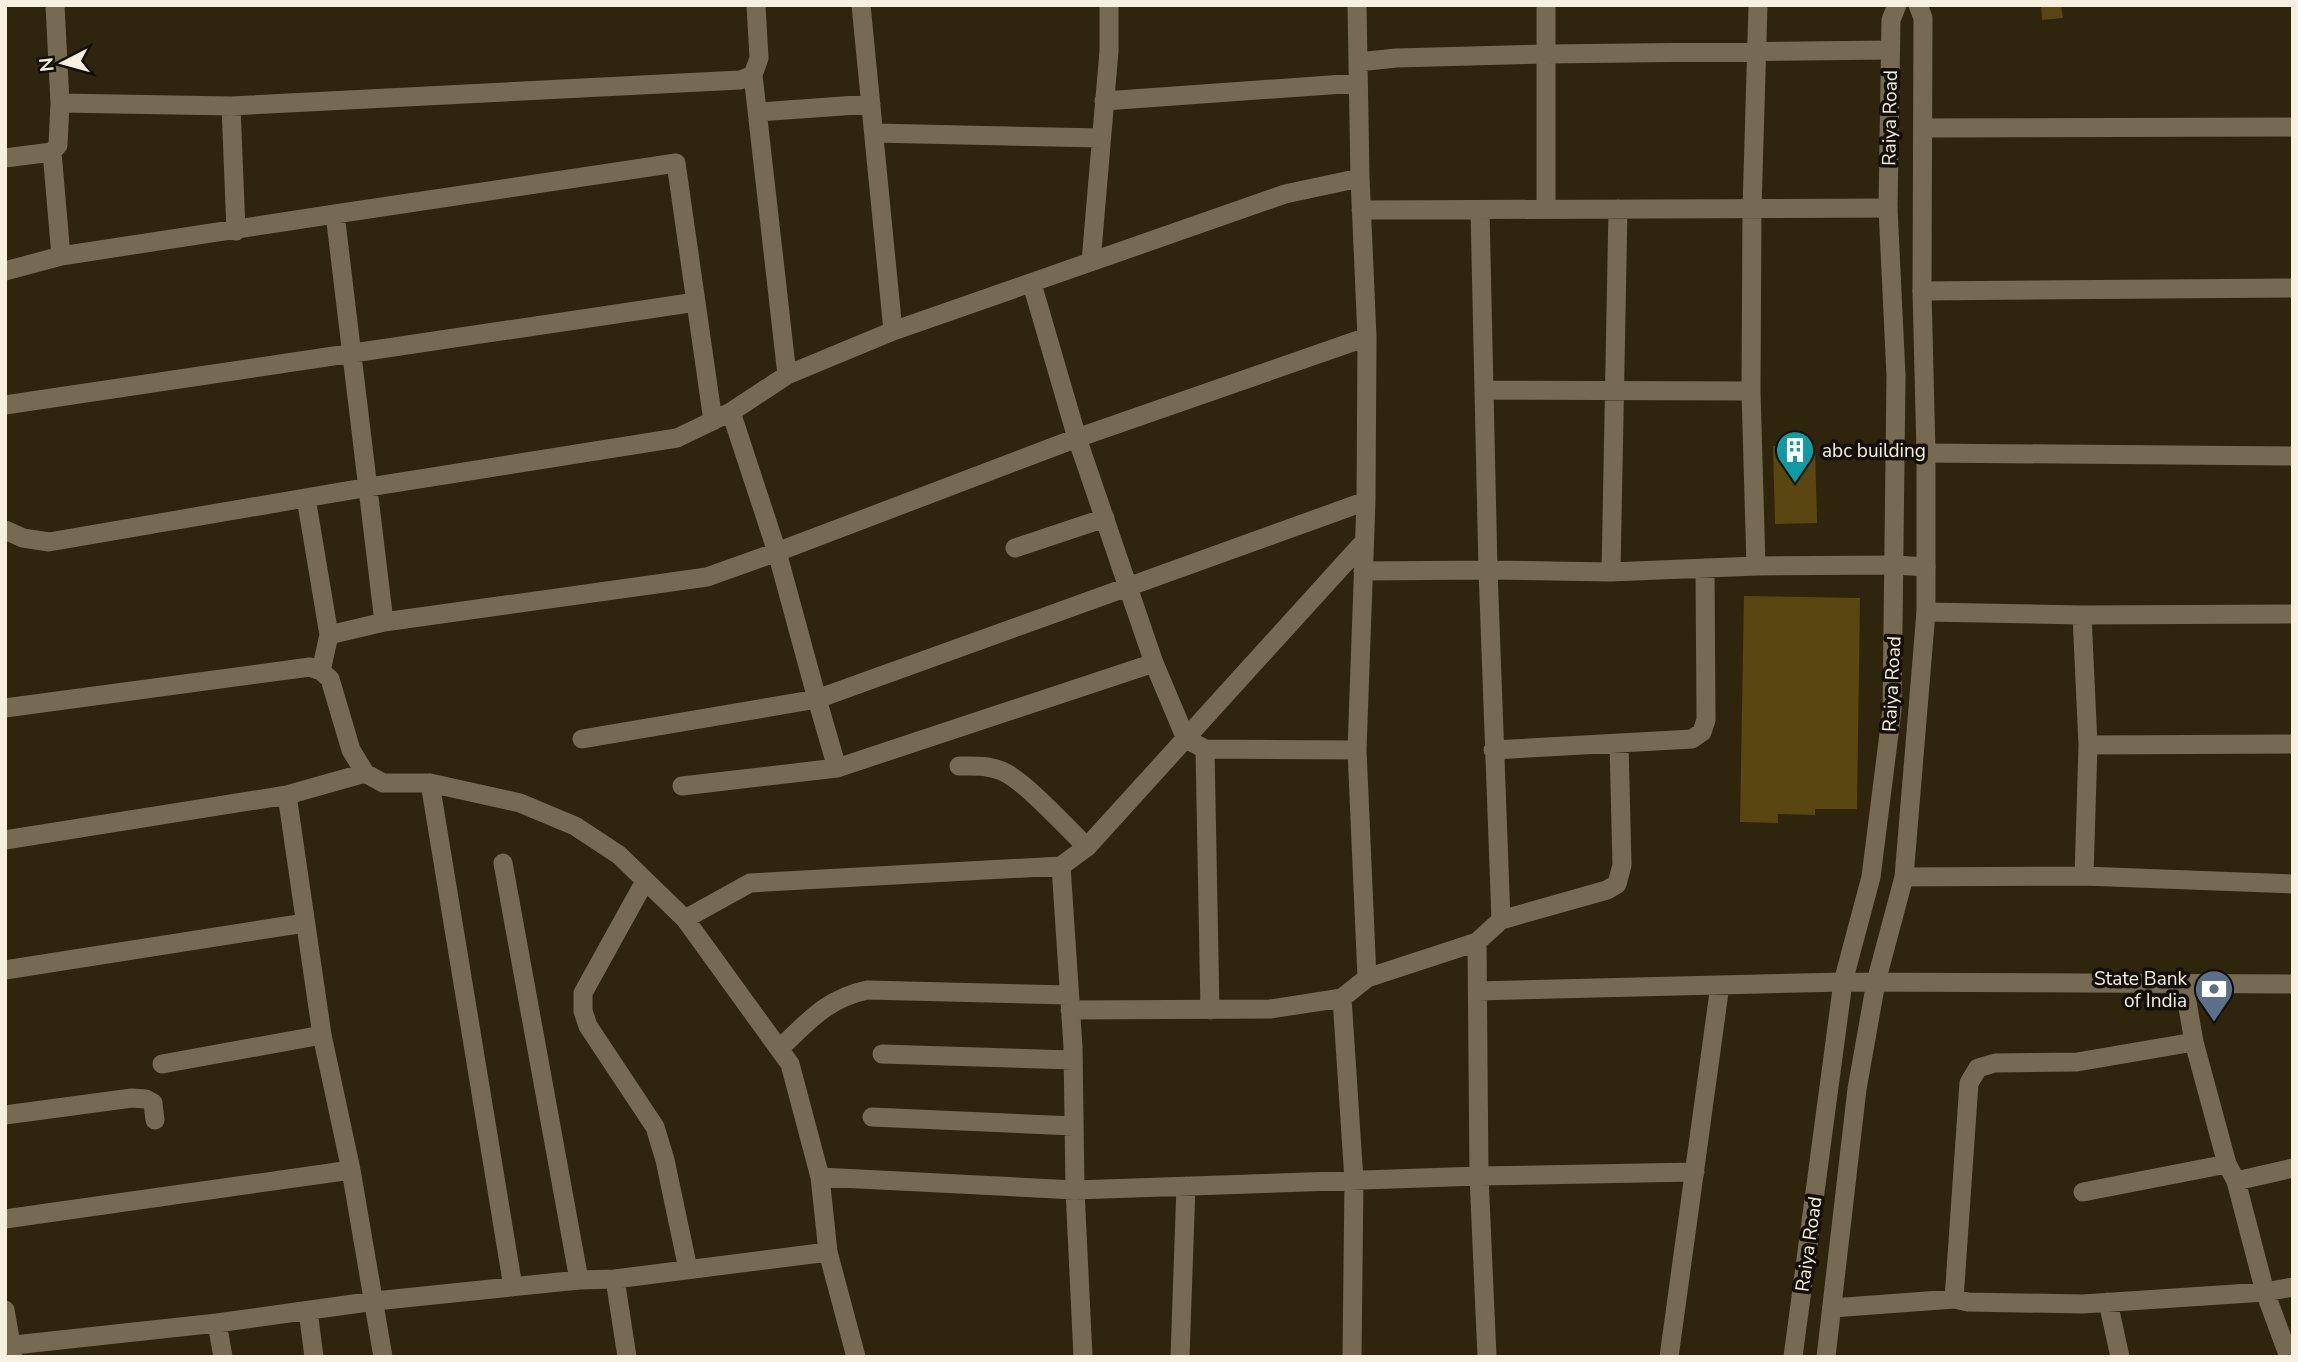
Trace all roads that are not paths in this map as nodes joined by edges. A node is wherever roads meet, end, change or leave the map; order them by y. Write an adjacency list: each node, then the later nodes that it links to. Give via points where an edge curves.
1 (55, 5): 17 (street)
2 (756, 5): 14 (street, via 759,58)
3 (861, 5): 18 (street)
4 (1108, 5): 16 (street)
5 (1357, 5): 13 (street)
6 (1546, 5): 12 (street)
7 (1758, 5): 11 (street)
8 (1897, 5): 10 (street, Raiya Road, via 1891,20)
9 (1918, 5): 22 (street, Raiya Road, via 1923,18)
10 (1890, 50): 11 (street); 28 (street, Raiya Road)
11 (1756, 52): 12 (street); 32 (street)
12 (1546, 54): 13 (street); 30 (street)
13 (1357, 62): 15 (street)
14 (753, 75): 19 (street, via 708,83); 20 (street)
15 (1358, 83): 16 (street); 27 (street)
16 (1104, 101): 24 (street)
17 (60, 103): 19 (street); 25 (street, via 58,145)
18 (871, 104): 20 (street); 23 (street)
19 (231, 106): 35 (street)
20 (758, 112): 46 (street)
21 (2293, 127): 22 (street)
22 (1925, 128): 41 (street, Raiya Road)
23 (874, 133): 24 (street); 43 (street)
24 (1101, 138): 37 (street)
25 (52, 152): 26 (street); 36 (street)
26 (5, 158)
27 (1360, 178): 29 (street); 37 (street, via 1285,194)
28 (1888, 208): 32 (street); 64 (street, Raiya Road, via 1896,376)
29 (1361, 209): 33 (street); 44 (street)
30 (1546, 209): 31 (street); 33 (street)
31 (1618, 209): 32 (street); 49 (street)
32 (1752, 209): 48 (street)
33 (1480, 210): 47 (street)
34 (335, 214): 35 (street); 42 (street, via 676,163); 45 (street)
35 (236, 231): 36 (street)
36 (61, 256): 38 (street)
37 (1091, 262): 39 (street)
38 (5, 271)
39 (1032, 284): 43 (street); 53 (street)
40 (2293, 288): 41 (street)
41 (1922, 290): 54 (street, Raiya Road)
42 (696, 302): 45 (street); 52 (street)
43 (893, 331): 46 (street)
44 (1367, 337): 53 (street); 58 (street)
45 (353, 353): 50 (street); 56 (street)
46 (787, 375): 51 (street)
47 (1484, 390): 49 (street); 68 (street)
48 (1751, 391): 49 (street); 65 (street)
49 (1615, 392): 70 (street)
50 (5, 405)
51 (732, 412): 52 (street); 63 (street)
52 (713, 421): 56 (street, via 677,438)
53 (1077, 438): 59 (street); 63 (street)
54 (1926, 453): 55 (street); 66 (street, Raiya Road)
55 (2293, 456)
56 (369, 487): 57 (street); 75 (street)
57 (306, 498): 60 (street, via 49,542); 76 (street)
58 (1366, 501): 61 (street); 71 (street)
59 (1105, 518): 62 (street); 71 (street)
60 (5, 530)
61 (1363, 543): 69 (street); 82 (street)
62 (1015, 548)
63 (777, 552): 75 (street, via 707,577); 79 (street)
64 (1895, 565): 65 (street); 66 (street); 109 (street, Raiya Road, via 1892,710 1877,835 1871,877)
65 (1756, 566): 67 (street)
66 (1926, 567): 72 (street, Raiya Road)
67 (1705, 568): 70 (street); 83 (street, via 1706,720 1702,732 1692,739)
68 (1488, 569): 69 (street); 70 (street); 88 (street)
69 (1363, 571): 87 (street)
70 (1611, 572)
71 (1128, 587): 77 (street); 79 (street)
72 (1926, 612): 74 (street); 100 (street, Raiya Road)
73 (2293, 614): 74 (street)
74 (2082, 615): 84 (street)
75 (384, 622): 76 (street)
76 (329, 635): 78 (street)
77 (1154, 663): 82 (street); 90 (street)
78 (321, 671): 80 (street, via 310,667); 91 (street, via 330,679 351,750)
79 (817, 699): 81 (street); 90 (street)
80 (5, 708)
81 (582, 739)
82 (1186, 739): 86 (street); 96 (street)
83 (1619, 744): 88 (street); 104 (street, via 1622,865 1617,884)
84 (2088, 744): 85 (street); 99 (street)
85 (2293, 744)
86 (1205, 748): 87 (street); 117 (street)
87 (1357, 750): 108 (street)
88 (1493, 750): 104 (street)
89 (959, 766): 96 (street, via 1004,771)
90 (837, 768): 93 (street)
91 (365, 773): 92 (street, via 383,783); 94 (street)
92 (430, 783): 101 (street, via 520,803 575,826 619,855); 144 (street)
93 (681, 786)
94 (287, 795): 95 (street); 105 (street)
95 (5, 840)
96 (1087, 847): 98 (street)
97 (503, 863): 143 (street)
98 (1061, 866): 103 (street, via 750,883); 116 (street)
99 (2084, 876): 100 (street); 102 (street)
100 (1904, 877): 110 (street, Raiya Road)
101 (645, 881): 103 (street); 141 (street, via 592,974 583,993 583,1011 588,1026 655,1126)
102 (2293, 884)
103 (685, 919): 120 (street)
104 (1501, 920): 106 (street)
105 (305, 923): 107 (street); 118 (street)
106 (1477, 942): 108 (street); 114 (street)
107 (5, 970)
108 (1367, 978): 115 (street)
109 (1843, 982): 110 (street); 112 (street); 165 (street, Raiya Road)
110 (1876, 982): 113 (street); 150 (street, Raiya Road, via 1857,1089)
111 (2293, 984): 113 (street)
112 (1720, 985): 114 (street); 131 (street)
113 (2184, 985): 119 (street)
114 (1478, 991): 132 (street)
115 (1342, 998): 117 (street, via 1270,1009); 134 (street)
116 (1070, 1003): 117 (street); 120 (street, via 867,990 827,1004); 122 (street)
117 (1210, 1010)
118 (322, 1035): 123 (street); 130 (street)
119 (2194, 1042): 128 (street); 147 (street, via 2077,1062 1995,1063 1978,1068 1969,1083)
120 (779, 1049): 133 (street, via 790,1064)
121 (881, 1054): 122 (street)
122 (1073, 1060): 127 (street)
123 (162, 1064)
124 (5, 1115): 126 (street, via 132,1098 153,1103)
125 (872, 1117): 127 (street)
126 (155, 1121)
127 (1074, 1126): 137 (street)
128 (2227, 1164): 135 (street); 138 (street)
129 (2293, 1168): 135 (street)
130 (351, 1170): 139 (street); 148 (street)
131 (1695, 1172): 132 (street); 164 (street)
132 (1479, 1176): 134 (street); 163 (street)
133 (820, 1177): 137 (street); 140 (street)
134 (1354, 1181): 136 (street); 162 (street)
135 (2236, 1181): 146 (street)
136 (1186, 1186): 137 (street); 161 (street)
137 (1075, 1190): 160 (street)
138 (2082, 1192)
139 (5, 1219)
140 (828, 1252): 141 (street); 159 (street)
141 (688, 1269): 142 (street)
142 (615, 1279): 143 (street); 158 (street)
143 (579, 1280): 144 (street)
144 (513, 1287): 148 (street)
145 (2293, 1287): 146 (street)
146 (2265, 1292): 149 (street); 168 (street)
147 (1954, 1299): 149 (street); 150 (street)
148 (375, 1301): 152 (street); 157 (street)
149 (2108, 1302): 167 (street)
150 (1832, 1308): 166 (street, Raiya Road)
151 (5, 1310): 154 (street)
152 (308, 1311): 153 (street); 156 (street)
153 (217, 1323): 154 (street); 155 (street)
154 (10, 1349)
155 (223, 1357)
156 (314, 1357)
157 (383, 1357)
158 (626, 1357)
159 (856, 1357)
160 (1083, 1357)
161 (1180, 1357)
162 (1352, 1357)
163 (1488, 1357)
164 (1669, 1357)
165 (1793, 1357)
166 (1826, 1357)
167 (2120, 1357)
168 (2289, 1357)

